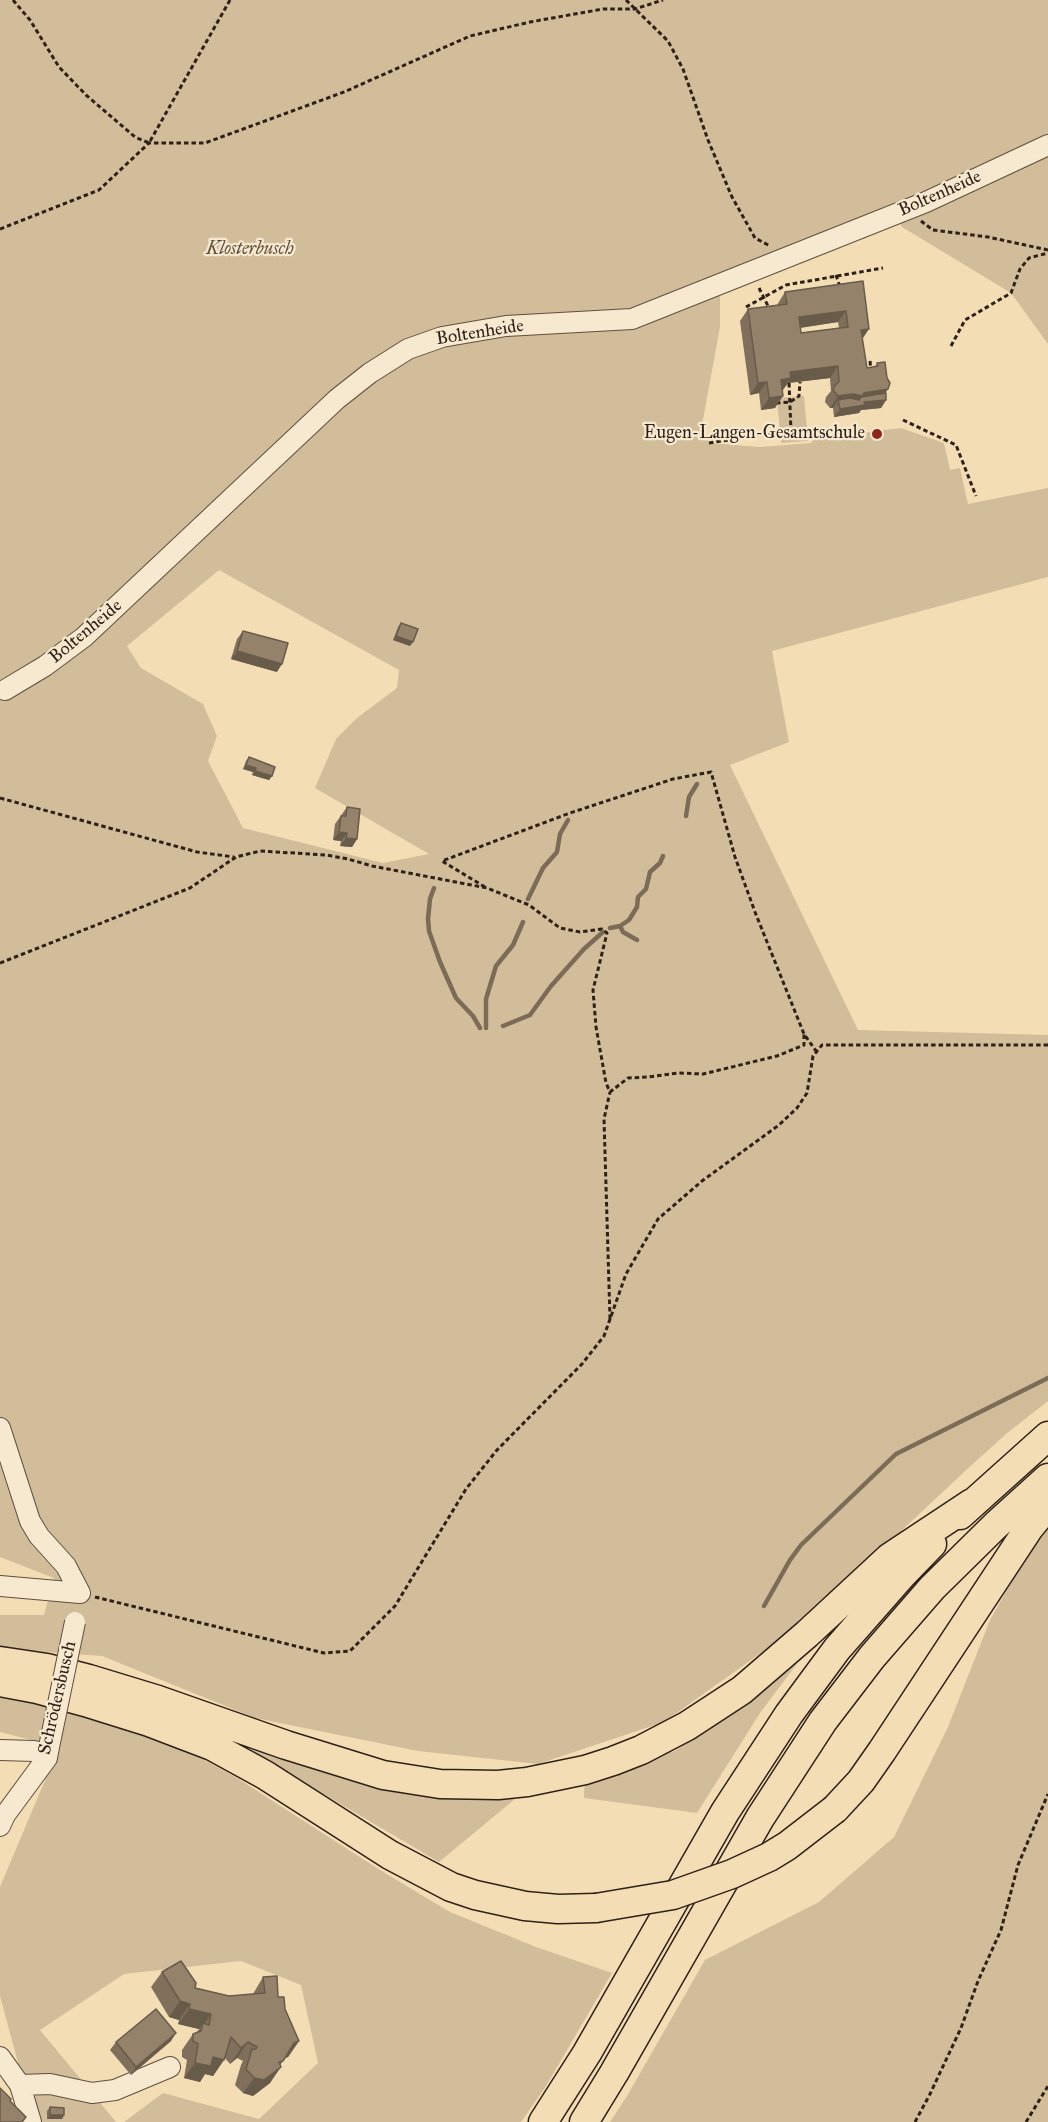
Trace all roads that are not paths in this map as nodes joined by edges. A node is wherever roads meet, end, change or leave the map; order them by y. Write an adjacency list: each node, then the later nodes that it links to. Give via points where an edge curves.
1 (1048, 145): 2 (lane, Boltenheide, via 753,276 632,319 506,326 442,336 408,348 337,399 84,637)
2 (5, 690)
3 (0, 1428): 9 (lane, via 30,1521 66,1566)
4 (1048, 1436): 6 (highway)
5 (1048, 1478): 21 (highway, via 932,1588 872,1657 824,1721 755,1827)
6 (972, 1503): 12 (highway, via 889,1558 742,1690 641,1750 585,1770 498,1785 402,1779); 20 (highway, via 894,1583 837,1649 789,1714 725,1812 588,2053)
7 (1048, 1505): 12 (highway, bridge, via 882,1751 835,1809 769,1857 673,1895 596,1908 558,1909 525,1906 452,1887 390,1855 265,1775)
8 (0, 1586): 9 (lane)
9 (80, 1593): 14 (lane, Schrödersbusch, bridge)
10 (0, 1661): 12 (highway, via 47,1668)
11 (0, 1682): 12 (highway)
12 (154, 1711)
13 (0, 1750): 14 (lane)
14 (48, 1753): 15 (lane, Schrödersbusch)
15 (0, 1826)
16 (0, 2057): 18 (lane)
17 (170, 2067): 18 (lane, via 115,2090 92,2093 50,2084)
18 (20, 2085): 19 (lane)
19 (31, 2122)
20 (543, 2122)
21 (584, 2122)

